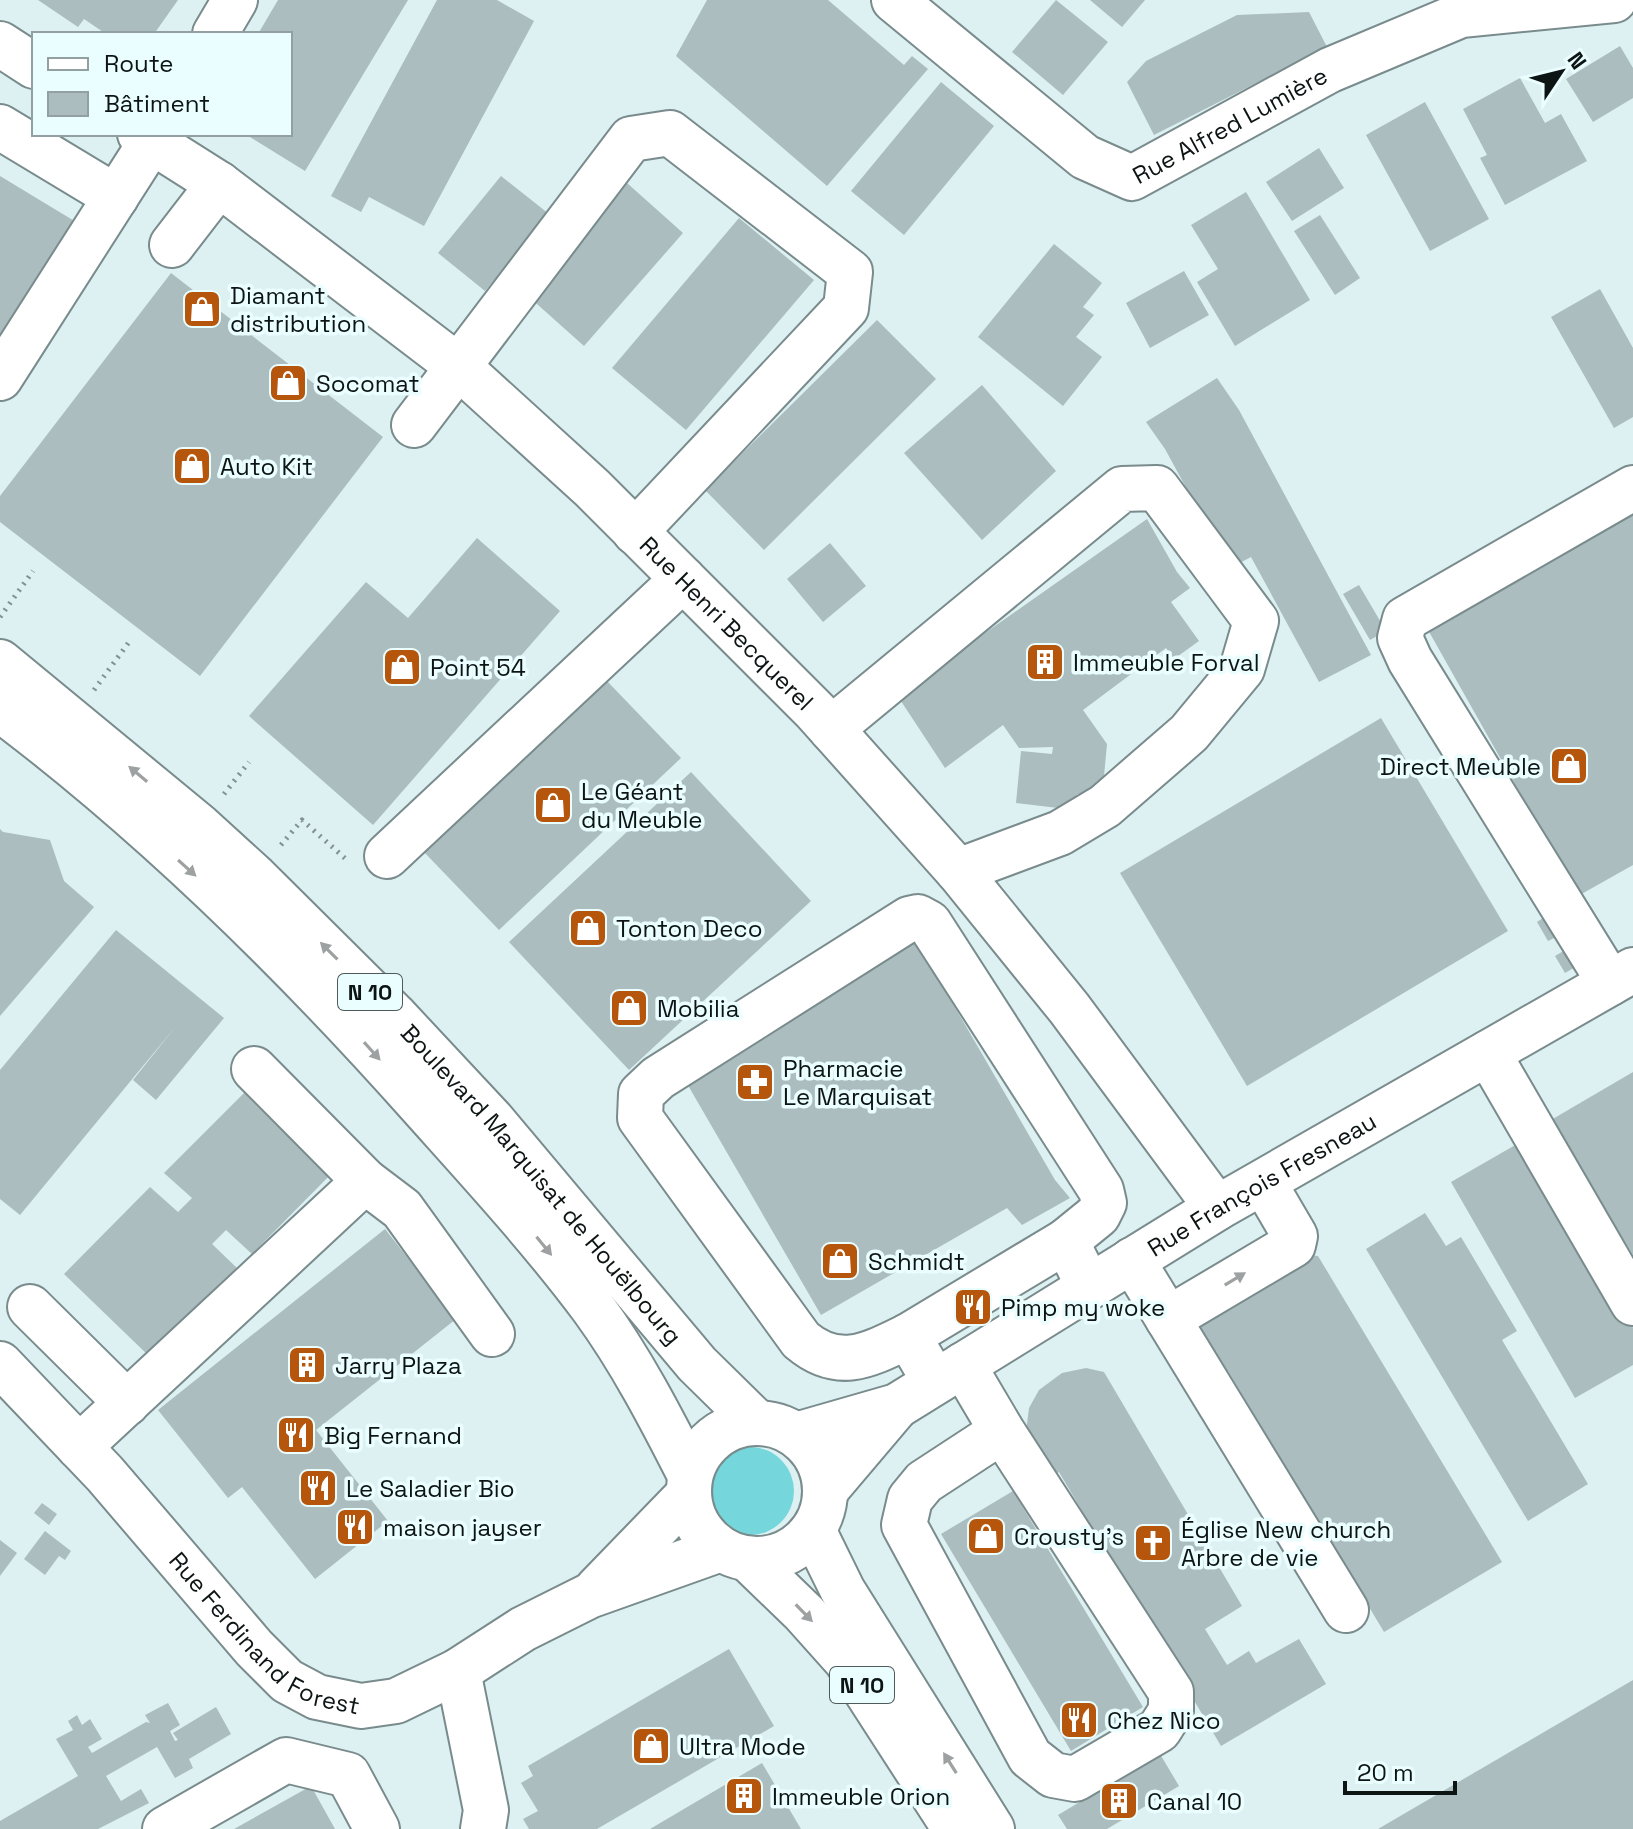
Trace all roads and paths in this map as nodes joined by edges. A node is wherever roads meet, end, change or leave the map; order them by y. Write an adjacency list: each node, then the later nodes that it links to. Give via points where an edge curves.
1 (235, 0): 4 (street)
2 (894, 0): 3 (street, Rue Alfred Lumière, via 1085,157 1132,178 1330,70 1461,15)
3 (1614, 0)
4 (216, 32)
5 (0, 44): 6 (street)
6 (32, 65)
7 (0, 127): 10 (street)
8 (149, 136): 9 (street, Rue Henri Becquerel); 10 (street)
9 (219, 184): 11 (street); 12 (street, Rue Henri Becquerel)
10 (116, 197): 13 (street)
11 (172, 245)
12 (459, 367): 14 (street); 16 (street, Rue Henri Becquerel); 16 (street, via 631,139 670,133 850,272 846,308)
13 (0, 378)
14 (414, 425)
15 (1633, 488): 28 (street, via 1405,619 1400,638)
16 (635, 532): 18 (street, Rue Henri Becquerel)
17 (33, 571): 19 (path)
18 (683, 579): 24 (street, Rue Henri Becquerel); 25 (street)
19 (0, 617)
20 (129, 642): 23 (path)
21 (0, 662): 23 (street, Boulevard Marquisat de Houëlbourg / N 10)
22 (0, 709): 50 (street, Boulevard Marquisat de Houëlbourg / N 10, one-way to 50, via 236,912 360,1037 521,1218 594,1309 651,1400)
23 (73, 720): 27 (street, Boulevard Marquisat de Houëlbourg / N 10, one-way to 23)
24 (831, 729): 26 (street, Rue Henri Becquerel); 26 (street, via 1122,489 1157,488 1256,621 1242,669 1189,733 1105,806 1060,833)
25 (387, 856): 27 (path, via 367,867 352,865 302,820)
26 (958, 871): 33 (street, Rue Henri Becquerel, via 1069,1008)
27 (255, 877): 46 (street, Boulevard Marquisat de Houëlbourg / N 10, one-way to 27, via 697,1364 492,1120)
28 (1621, 976): 29 (street, Rue François Fresneau)
29 (1488, 1053): 32 (street, Rue François Fresneau); 37 (street)
30 (254, 1069): 31 (street)
31 (365, 1181): 40 (street, via 402,1209); 44 (street)
32 (1264, 1183): 33 (street, Rue François Fresneau); 39 (street, one-way to 32, via 1293,1245 1295,1236)
33 (1217, 1208): 35 (street, Rue François Fresneau)
34 (1066, 1241): 36 (street); 41 (street); 41 (street, via 1098,1215 1104,1203 1101,1190 929,923 918,917 658,1078 641,1094 640,1118 801,1340 817,1354 864,1358)
35 (1132, 1260): 36 (street, Rue François Fresneau); 39 (street)
36 (1089, 1287): 43 (street, Rue François Fresneau)
37 (1633, 1303)
38 (30, 1307): 44 (street)
39 (1168, 1319): 54 (street)
40 (492, 1334)
41 (908, 1336): 43 (street)
42 (0, 1364): 49 (street, Rue Ferdinand Forest)
43 (949, 1374): 45 (street, Rue François Fresneau); 47 (street)
44 (127, 1403): 49 (street)
45 (897, 1406): 48 (street, Rue François Fresneau); 51 (street, Rue François Fresneau)
46 (756, 1422): 48 (street); 50 (street, via 714,1437 700,1454)
47 (1002, 1431): 47 (street, via 924,1482 910,1499 904,1525 1030,1757 1053,1775 1075,1779 1159,1730 1171,1711 1171,1692)
48 (796, 1435): 51 (street, via 822,1469)
49 (79, 1447): 55 (street, Rue Ferdinand Forest, via 287,1681 317,1697 361,1706 396,1701)
50 (690, 1484): 52 (street, via 693,1515 704,1535); 53 (street, Rue Ferdinand Forest)
51 (819, 1510): 52 (street, via 801,1544 784,1554 767,1559); 60 (street, N 10, one-way to 51, via 843,1591)
52 (734, 1554): 53 (street, Rue Ferdinand Forest); 59 (street, N 10, one-way to 59, via 816,1625 846,1660)
53 (589, 1596): 55 (street, Rue Ferdinand Forest, via 523,1629)
54 (1346, 1610)
55 (458, 1671): 58 (street, via 486,1810)
56 (165, 1829): 57 (street, via 286,1760 348,1775)
57 (377, 1829)
58 (483, 1829)
59 (955, 1829)
60 (992, 1829)

